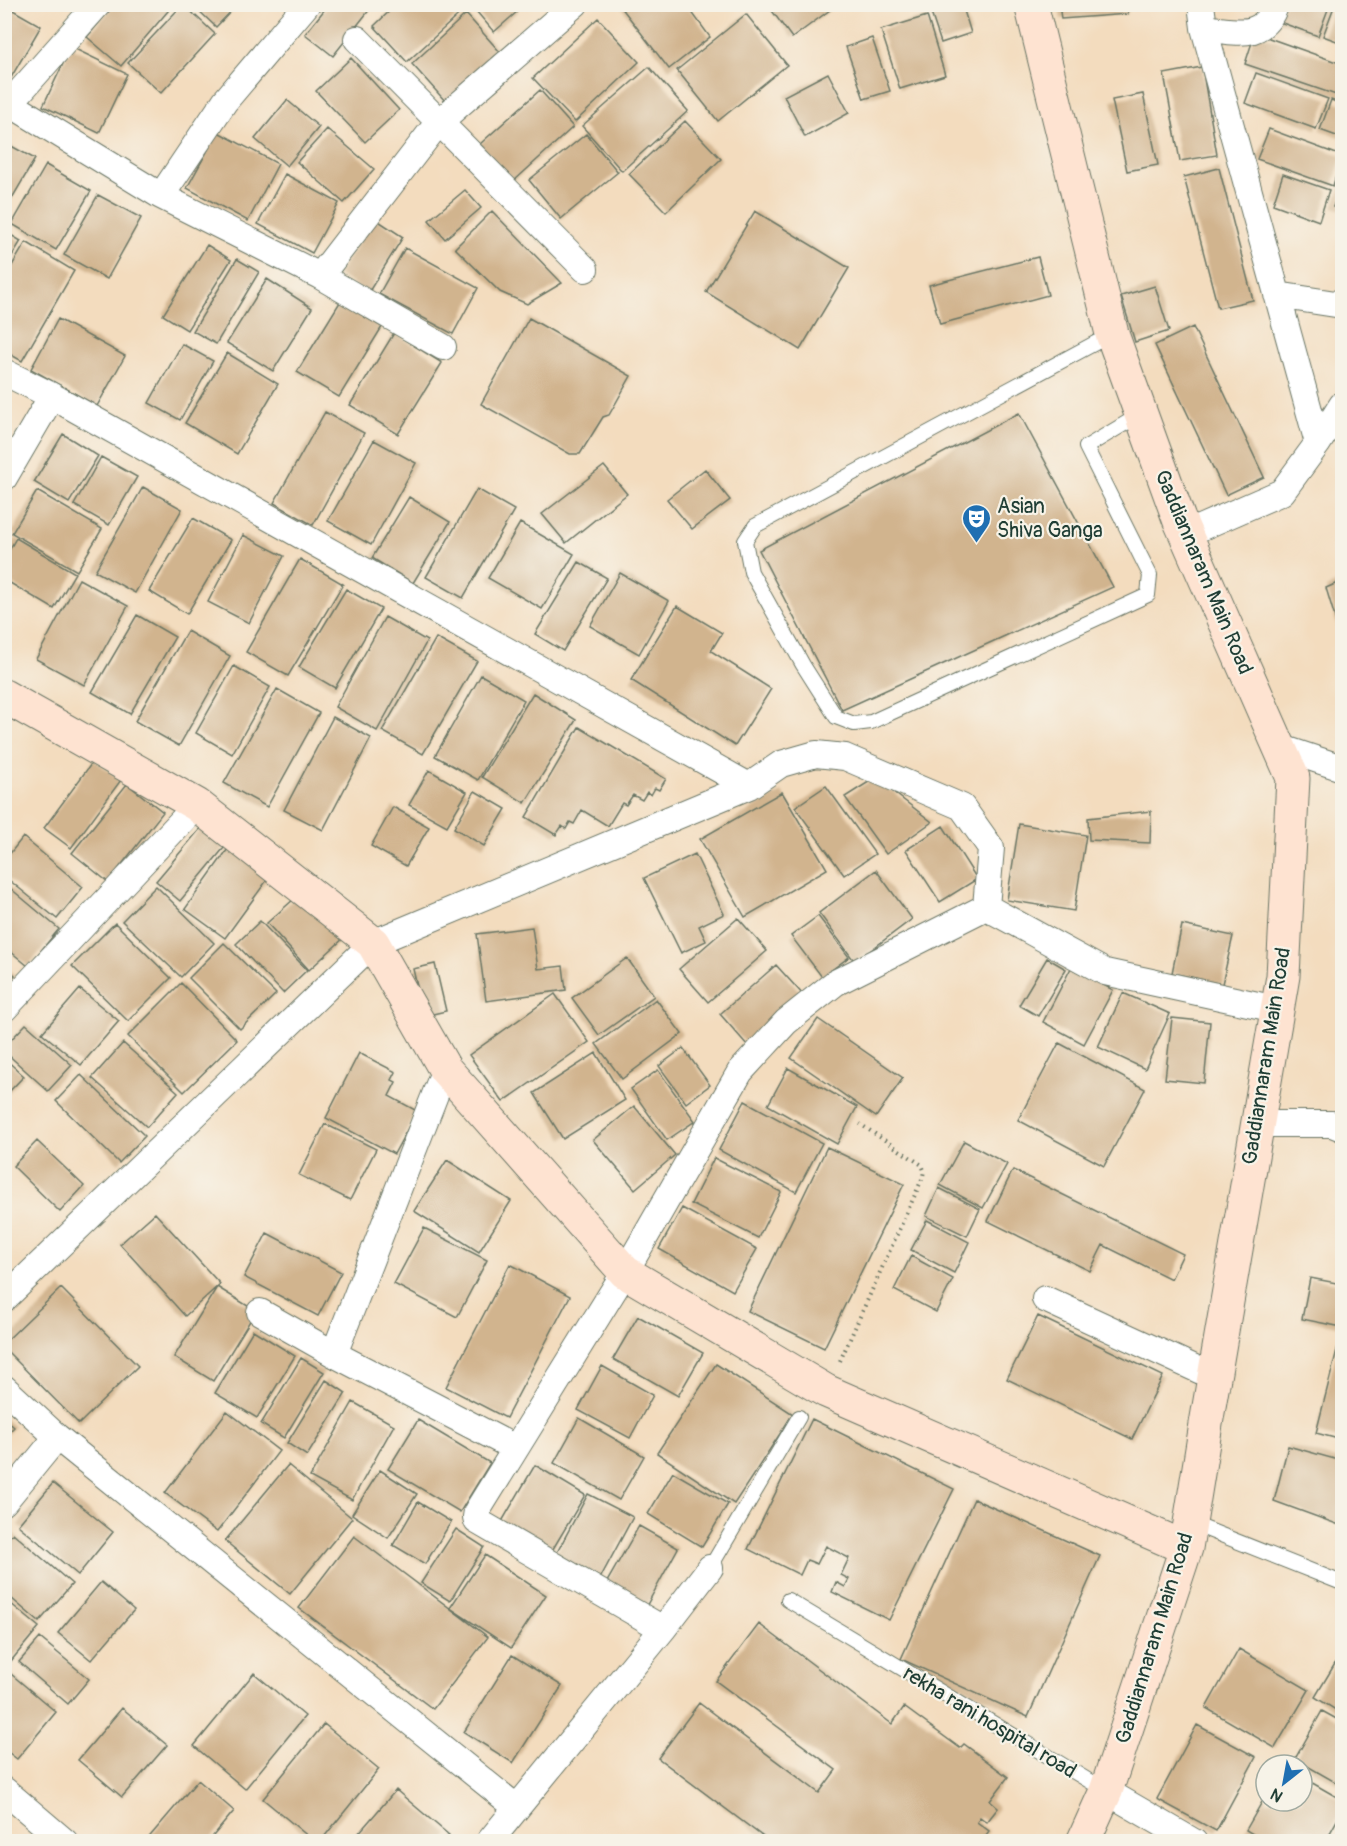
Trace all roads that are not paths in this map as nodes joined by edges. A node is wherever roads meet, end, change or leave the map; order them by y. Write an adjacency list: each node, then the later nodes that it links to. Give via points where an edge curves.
1 (98, 4): 8 (street)
2 (307, 4): 10 (street, via 225,101)
3 (575, 4): 9 (street)
4 (1031, 4): 15 (main road, Gaddiannaram Main Road)
5 (1276, 4): 6 (street, via 1265,24 1250,32)
6 (1203, 16): 13 (street)
7 (357, 39): 9 (street)
8 (7, 101): 10 (street)
9 (438, 123): 11 (street); 12 (street)
10 (162, 196): 12 (street)
11 (585, 269)
12 (320, 276): 16 (street)
13 (1277, 295): 14 (street); 21 (street)
14 (1342, 305)
15 (1112, 334): 20 (main road, Gaddiannaram Main Road); 20 (lane, via 755,526 745,542 752,572 836,717 854,724 871,722 1148,595 1150,575 1086,447)
16 (443, 347)
17 (4, 372): 18 (street)
18 (52, 396): 22 (street); 27 (street)
19 (1342, 405): 21 (street)
20 (1141, 414): 23 (main road, Gaddiannaram Main Road)
21 (1318, 443): 23 (street, via 1282,492)
22 (4, 478)
23 (1186, 534): 25 (main road, Gaddiannaram Main Road)
24 (4, 696): 28 (main road)
25 (1279, 747): 26 (street); 32 (main road, Gaddiannaram Main Road, via 1293,778 1283,976)
26 (1342, 768)
27 (749, 786): 29 (street, via 781,764 816,754 845,757 962,807 992,848); 30 (street)
28 (197, 805): 30 (main road); 31 (street)
29 (986, 907): 32 (street, via 1105,972); 36 (street, via 835,983 786,1022 741,1072)
30 (373, 943): 33 (main road); 37 (street)
31 (4, 1009)
32 (1276, 1009): 34 (main road, Gaddiannaram Main Road)
33 (445, 1069): 36 (main road); 40 (street)
34 (1257, 1124): 35 (street, via 1332,1124); 41 (main road, Gaddiannaram Main Road)
35 (1342, 1128)
36 (625, 1272): 45 (street); 47 (main road, via 826,1391)
37 (4, 1299)
38 (1045, 1299): 41 (street)
39 (260, 1312): 40 (street)
40 (334, 1354): 45 (street)
41 (1214, 1377): 47 (main road, Gaddiannaram Main Road)
42 (4, 1388): 44 (street)
43 (800, 1417): 48 (lane)
44 (57, 1437): 46 (street); 54 (street)
45 (515, 1448): 51 (street, via 477,1512 477,1521)
46 (4, 1502)
47 (1189, 1535): 49 (lane); 53 (main road, Gaddiannaram Main Road)
48 (710, 1568): 51 (street)
49 (1342, 1583)
50 (788, 1600): 53 (lane, rekha rani hospital road)
51 (663, 1629): 54 (street)
52 (4, 1790): 55 (street)
53 (1106, 1791): 57 (main road, Gaddiannaram Main Road); 58 (street, rekha rani hospital road)
54 (518, 1808): 56 (street)
55 (65, 1842)
56 (489, 1842)
57 (1083, 1842)
58 (1194, 1842)

